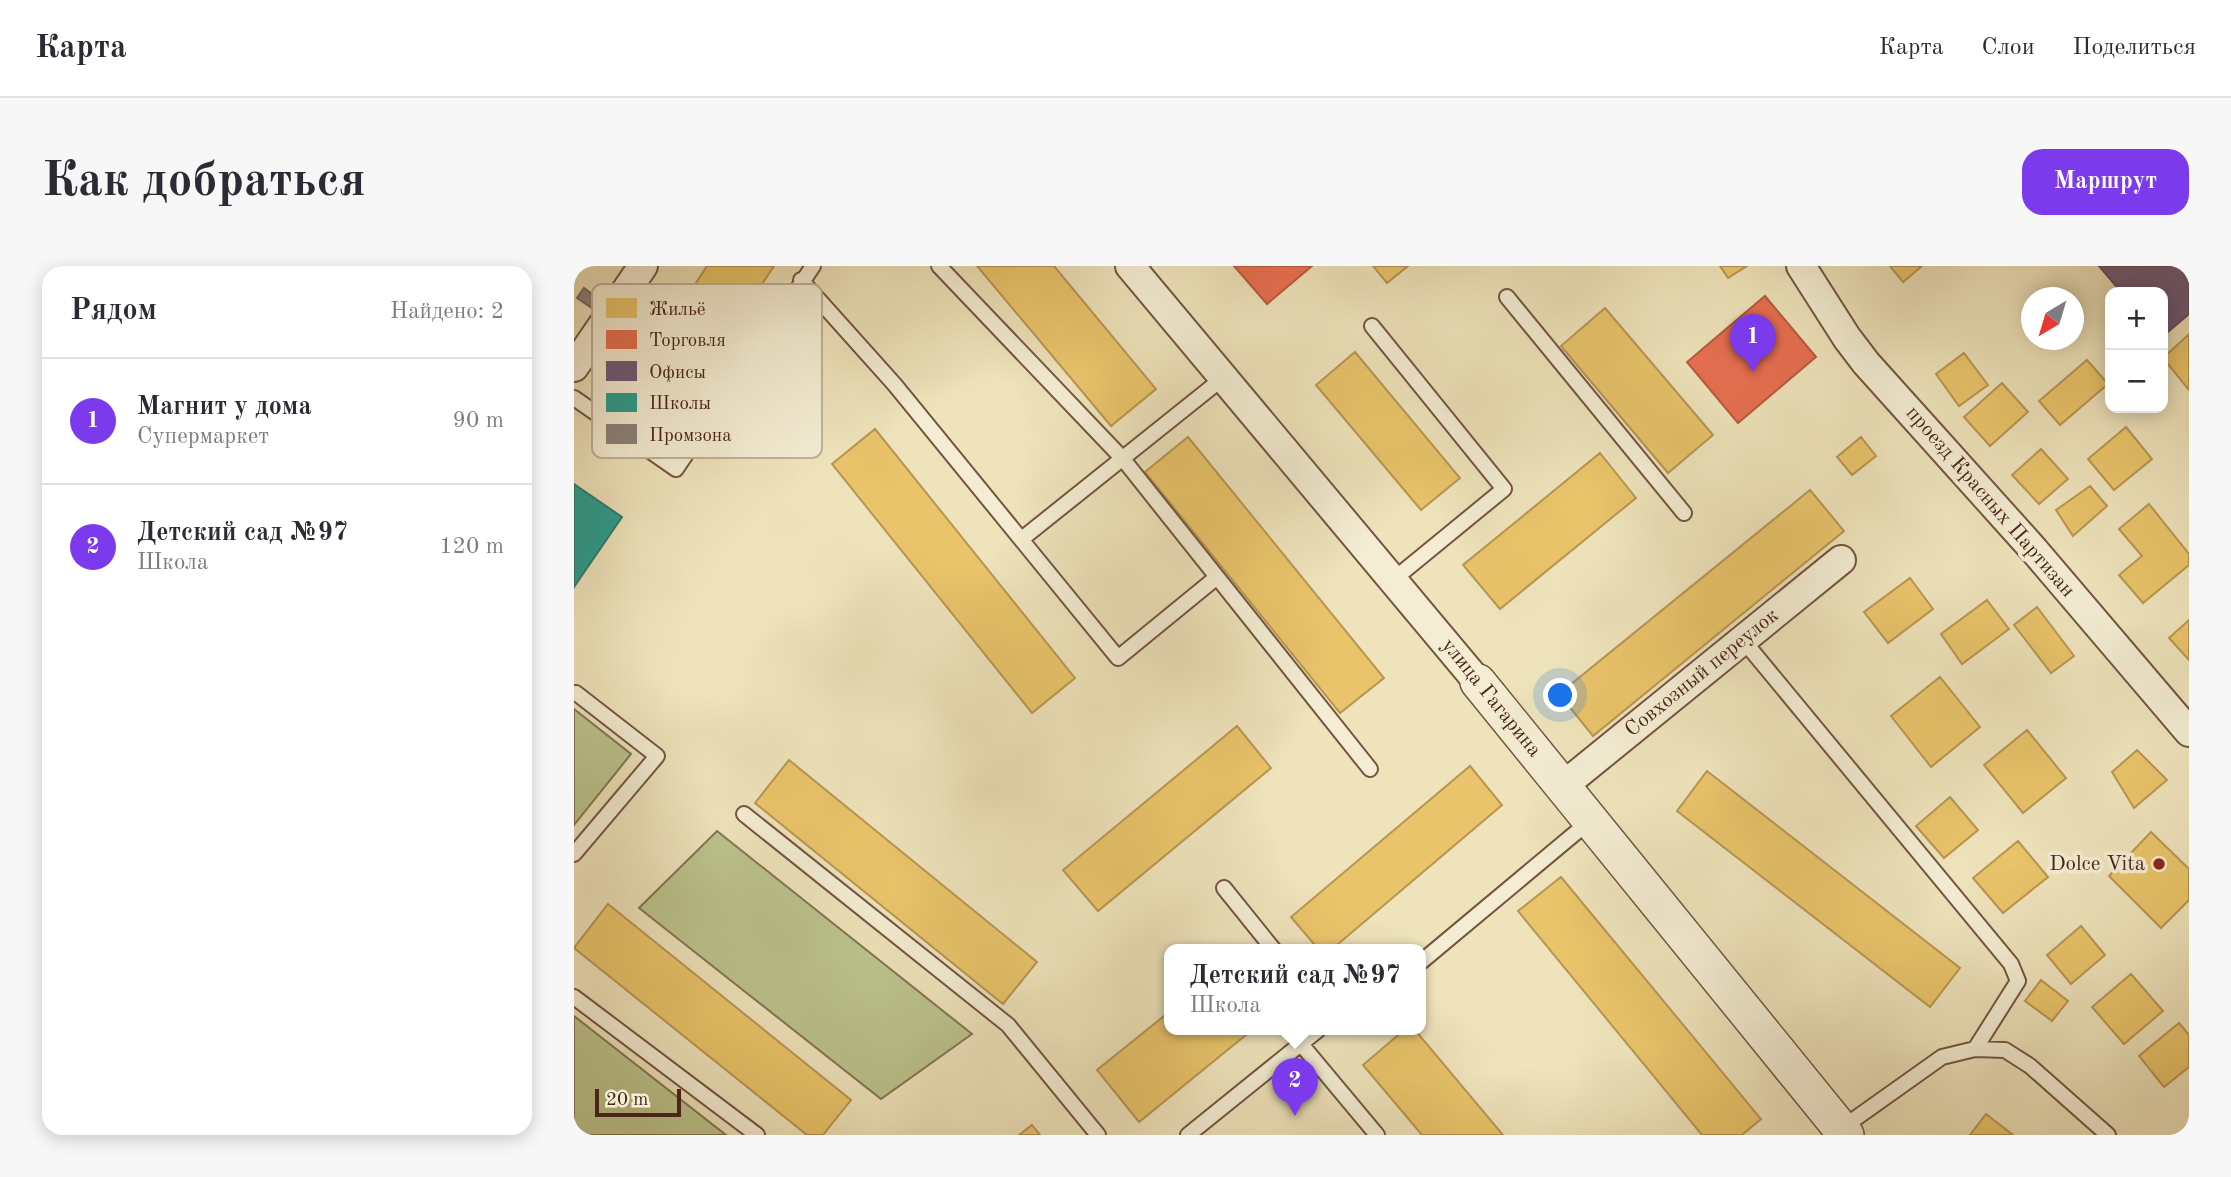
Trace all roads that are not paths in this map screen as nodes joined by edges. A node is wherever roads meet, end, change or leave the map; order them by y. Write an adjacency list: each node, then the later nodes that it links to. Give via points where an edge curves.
1 (643, 266): 7 (street)
2 (813, 266): 6 (lane)
3 (939, 266): 20 (lane)
4 (1130, 266): 15 (street, улица Гагарина)
5 (1801, 266): 29 (street, проезд Красных Партизан, via 1866,363)
6 (801, 280): 8 (lane); 9 (lane)
7 (631, 284)
8 (798, 284)
9 (805, 284)
10 (1507, 297): 21 (lane)
11 (822, 303): 22 (lane)
12 (1372, 326): 25 (lane, via 1504,489)
13 (592, 341): 14 (street)
14 (574, 368)
15 (1223, 378): 20 (lane); 25 (street, улица Гагарина)
16 (574, 398): 17 (lane)
17 (592, 411)
18 (660, 458): 19 (lane, via 676,469)
19 (683, 458)
20 (1123, 459): 22 (lane); 24 (lane)
21 (1684, 513)
22 (1023, 538): 24 (lane, via 1118,657)
23 (1842, 560): 26 (street, Совхозный переулок)
24 (1217, 577): 30 (lane)
25 (1393, 580): 27 (street, улица Гагарина)
26 (1743, 640): 31 (street, Совхозный переулок); 41 (lane, via 2011,964 2018,981)
27 (1478, 682): 31 (street, улица Гагарина)
28 (576, 693): 34 (lane, via 657,756)
29 (2189, 732)
30 (1370, 769)
31 (1563, 786): 33 (street, улица Гагарина)
32 (744, 814): 44 (lane, via 1008,1025)
33 (1591, 820): 37 (lane); 42 (street, улица Гагарина)
34 (574, 854)
35 (1224, 888): 36 (lane)
36 (1269, 944)
37 (1426, 958)
38 (574, 997): 43 (lane)
39 (1312, 1035): 40 (lane)
40 (1301, 1044): 45 (lane); 46 (lane)
41 (1975, 1049): 42 (lane, via 1942,1057); 47 (lane, via 2005,1050 2031,1066)
42 (1840, 1133)
43 (757, 1135)
44 (1098, 1135)
45 (1188, 1135)
46 (1377, 1135)
47 (2108, 1135)

